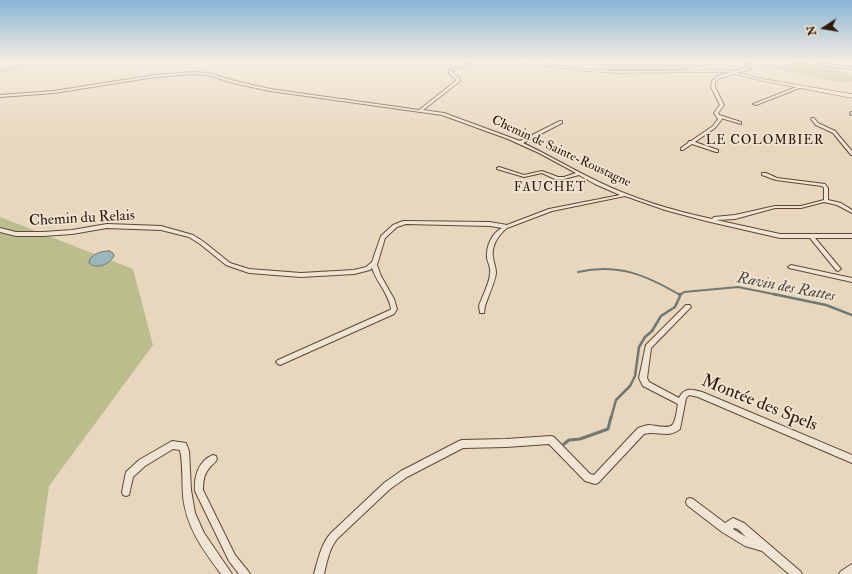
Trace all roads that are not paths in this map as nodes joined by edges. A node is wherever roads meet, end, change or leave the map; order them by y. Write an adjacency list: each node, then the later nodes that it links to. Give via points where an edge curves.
1 (80, 88): 7 (street, Chemin de Sainte-Roustagne)
2 (261, 88): 10 (street, Chemin de Sainte-Roustagne, via 320,98)
3 (449, 88): 10 (street)
4 (714, 88): 11 (street, via 722,105 716,113)
5 (798, 88): 9 (street)
6 (805, 88): 8 (street)
7 (0, 96)
8 (852, 96)
9 (755, 104)
10 (422, 110): 16 (street, Chemin de Sainte-Roustagne, via 446,115)
11 (719, 116): 14 (street); 17 (street, via 720,119 714,127)
12 (813, 119): 21 (street, via 817,124 834,132)
13 (561, 122): 16 (street)
14 (740, 123)
15 (705, 140): 18 (street, via 705,143)
16 (520, 142): 23 (street, Chemin de Sainte-Roustagne)
17 (690, 142): 18 (street); 19 (street)
18 (700, 145): 20 (street)
19 (682, 149)
20 (717, 151)
21 (852, 154)
22 (499, 168): 23 (street, via 524,176 541,172 564,178)
23 (579, 174): 25 (street, Chemin de Sainte-Roustagne)
24 (764, 174): 26 (street, via 776,179 823,185 826,189)
25 (626, 195): 28 (street, Chemin de Sainte-Roustagne); 29 (street, via 551,210)
26 (826, 201): 27 (street, via 839,204); 28 (street, via 800,207 775,207 735,217)
27 (852, 212)
28 (708, 220): 32 (street, Chemin de Sainte-Roustagne, via 775,235)
29 (507, 227): 33 (street, via 490,224 401,223 383,238); 38 (street, via 499,230 495,236 490,257 494,270)
30 (0, 230): 33 (street, Chemin du Relais, via 16,234 43,234 107,226 168,229 197,239 228,264 262,272 314,274 359,271)
31 (852, 236): 32 (street, Chemin de Sainte-Roustagne)
32 (812, 237): 35 (street)
33 (374, 265): 39 (street, via 394,309 389,314)
34 (792, 268): 36 (street)
35 (838, 269)
36 (852, 280)
37 (688, 307): 40 (street, via 648,347 643,378 646,384)
38 (482, 311)
39 (280, 362)
40 (682, 403): 42 (street, Montée des Spels, via 688,392 699,394); 48 (street, Montée des Spels, via 674,429 668,431 649,428 641,431 596,480 585,475 551,440 466,443 452,448 395,480 343,527 329,542)
41 (213, 459): 47 (street, via 206,464 201,473 198,480 199,491 232,558)
42 (852, 459)
43 (126, 492): 46 (street, via 129,475 142,463 172,445 183,446 189,504 194,523)
44 (690, 502): 49 (street, via 748,543 764,546)
45 (852, 570): 50 (street)
46 (228, 574)
47 (245, 574)
48 (319, 574)
49 (797, 574)
50 (844, 574)

